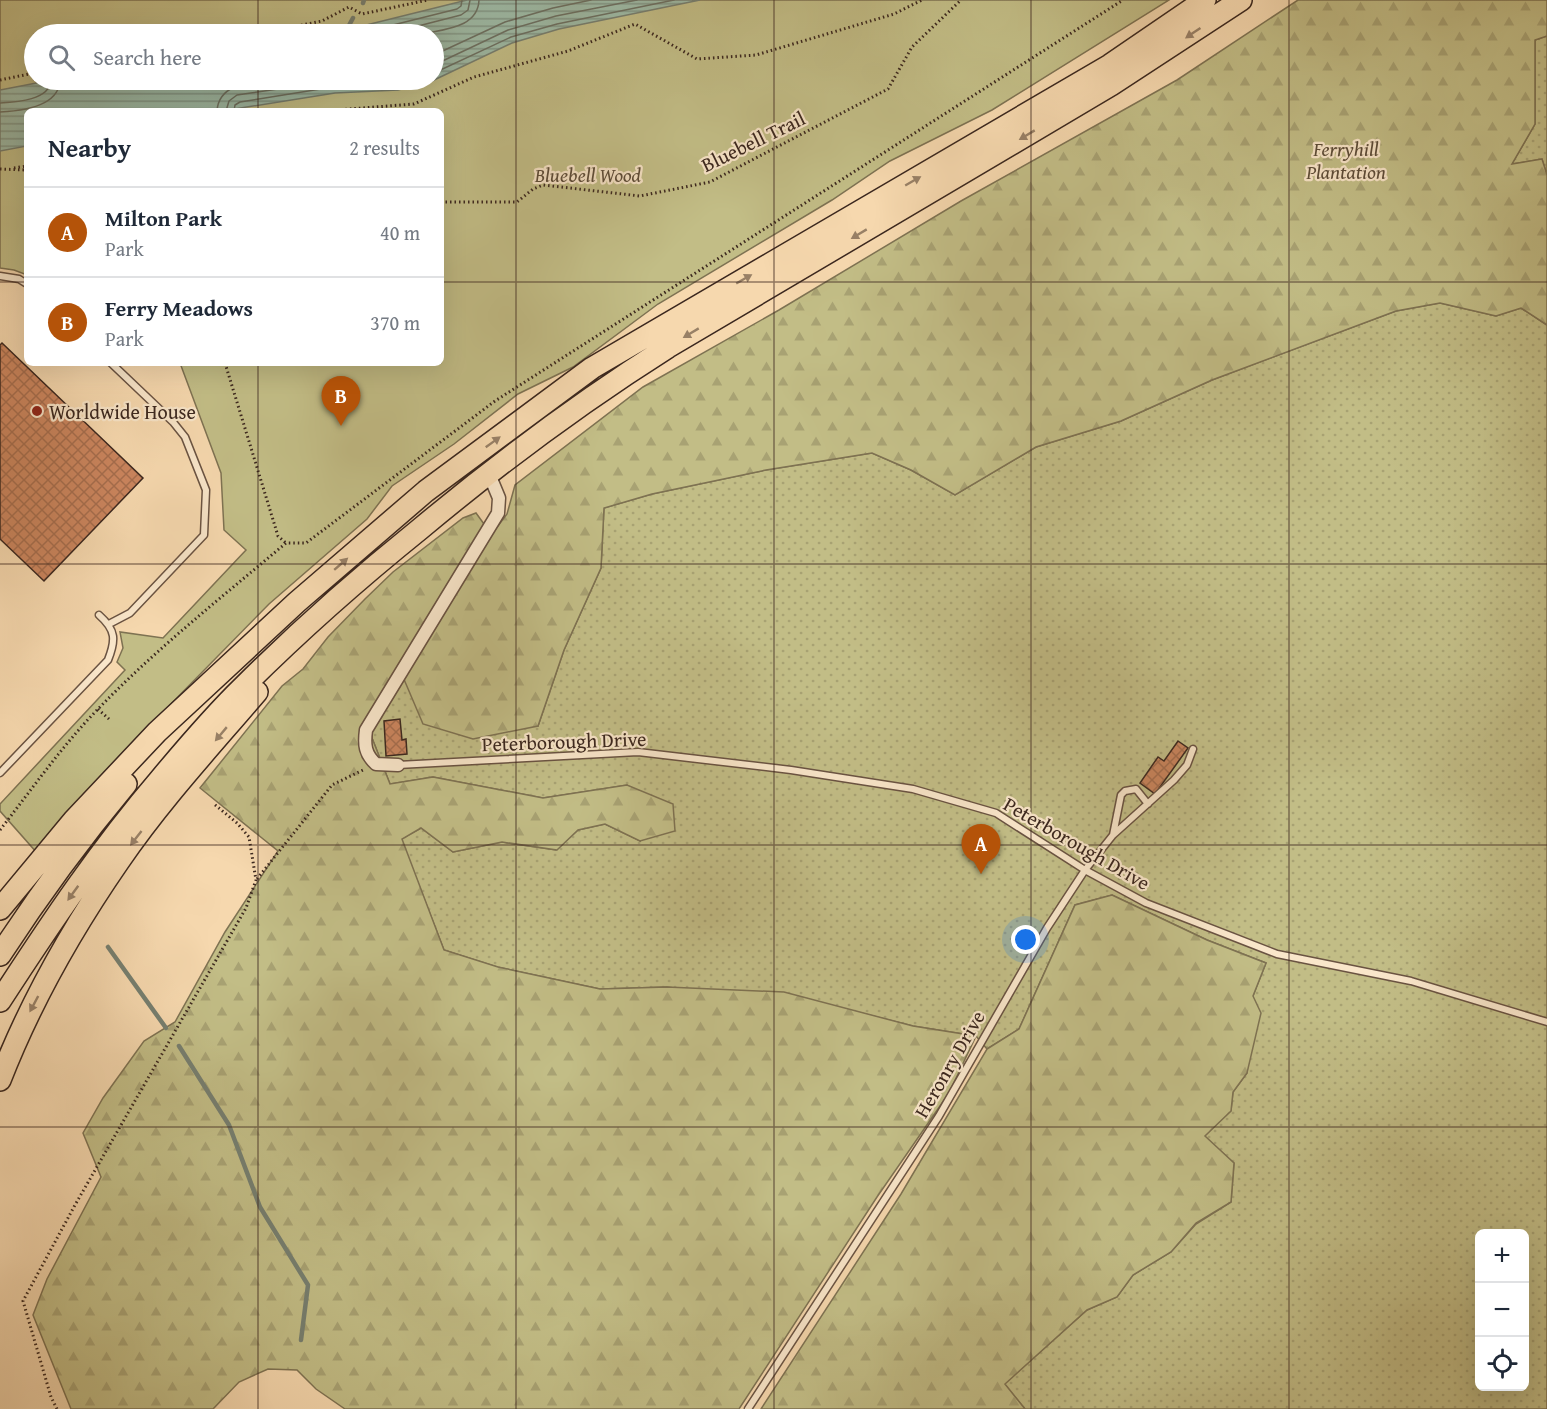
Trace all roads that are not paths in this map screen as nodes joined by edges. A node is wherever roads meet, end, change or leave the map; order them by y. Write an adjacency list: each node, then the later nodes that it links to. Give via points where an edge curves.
1 (1205, 0): 7 (highway, one-way to 1, via 426,491 592,368 1110,65)
2 (1242, 0): 6 (highway, one-way to 6, via 1112,85 668,347 607,386)
3 (0, 276): 4 (lane)
4 (24, 282)
5 (114, 366): 10 (lane, via 185,437 206,490 204,535 130,613)
6 (489, 474): 9 (highway); 12 (street, via 499,498 498,513 366,730 368,757 376,764)
7 (297, 602): 17 (highway, via 157,732 74,820); 18 (highway, via 165,738 87,831)
8 (99, 615): 10 (lane)
9 (310, 622): 19 (highway, one-way to 19, via 241,688 159,780 57,914); 21 (highway, one-way to 21, via 119,860 67,941 16,1039)
10 (109, 624): 13 (lane, via 114,645 108,660)
11 (1193, 749): 14 (lane, Heronry Drive, via 1187,765)
12 (398, 765): 16 (lane, Peterborough Drive, via 638,752 791,770 913,789 996,813)
13 (0, 773)
14 (1148, 804): 15 (lane, Heronry Drive); 15 (lane, via 1136,789 1125,791)
15 (1113, 835): 16 (lane, Heronry Drive)
16 (1085, 870): 20 (lane, Peterborough Drive, via 1146,903 1277,954 1411,981); 22 (lane, Heronry Drive, via 1047,928 939,1116)
17 (0, 909)
18 (0, 955)
19 (0, 1001)
20 (1547, 1022)
21 (0, 1080)
22 (748, 1409)

